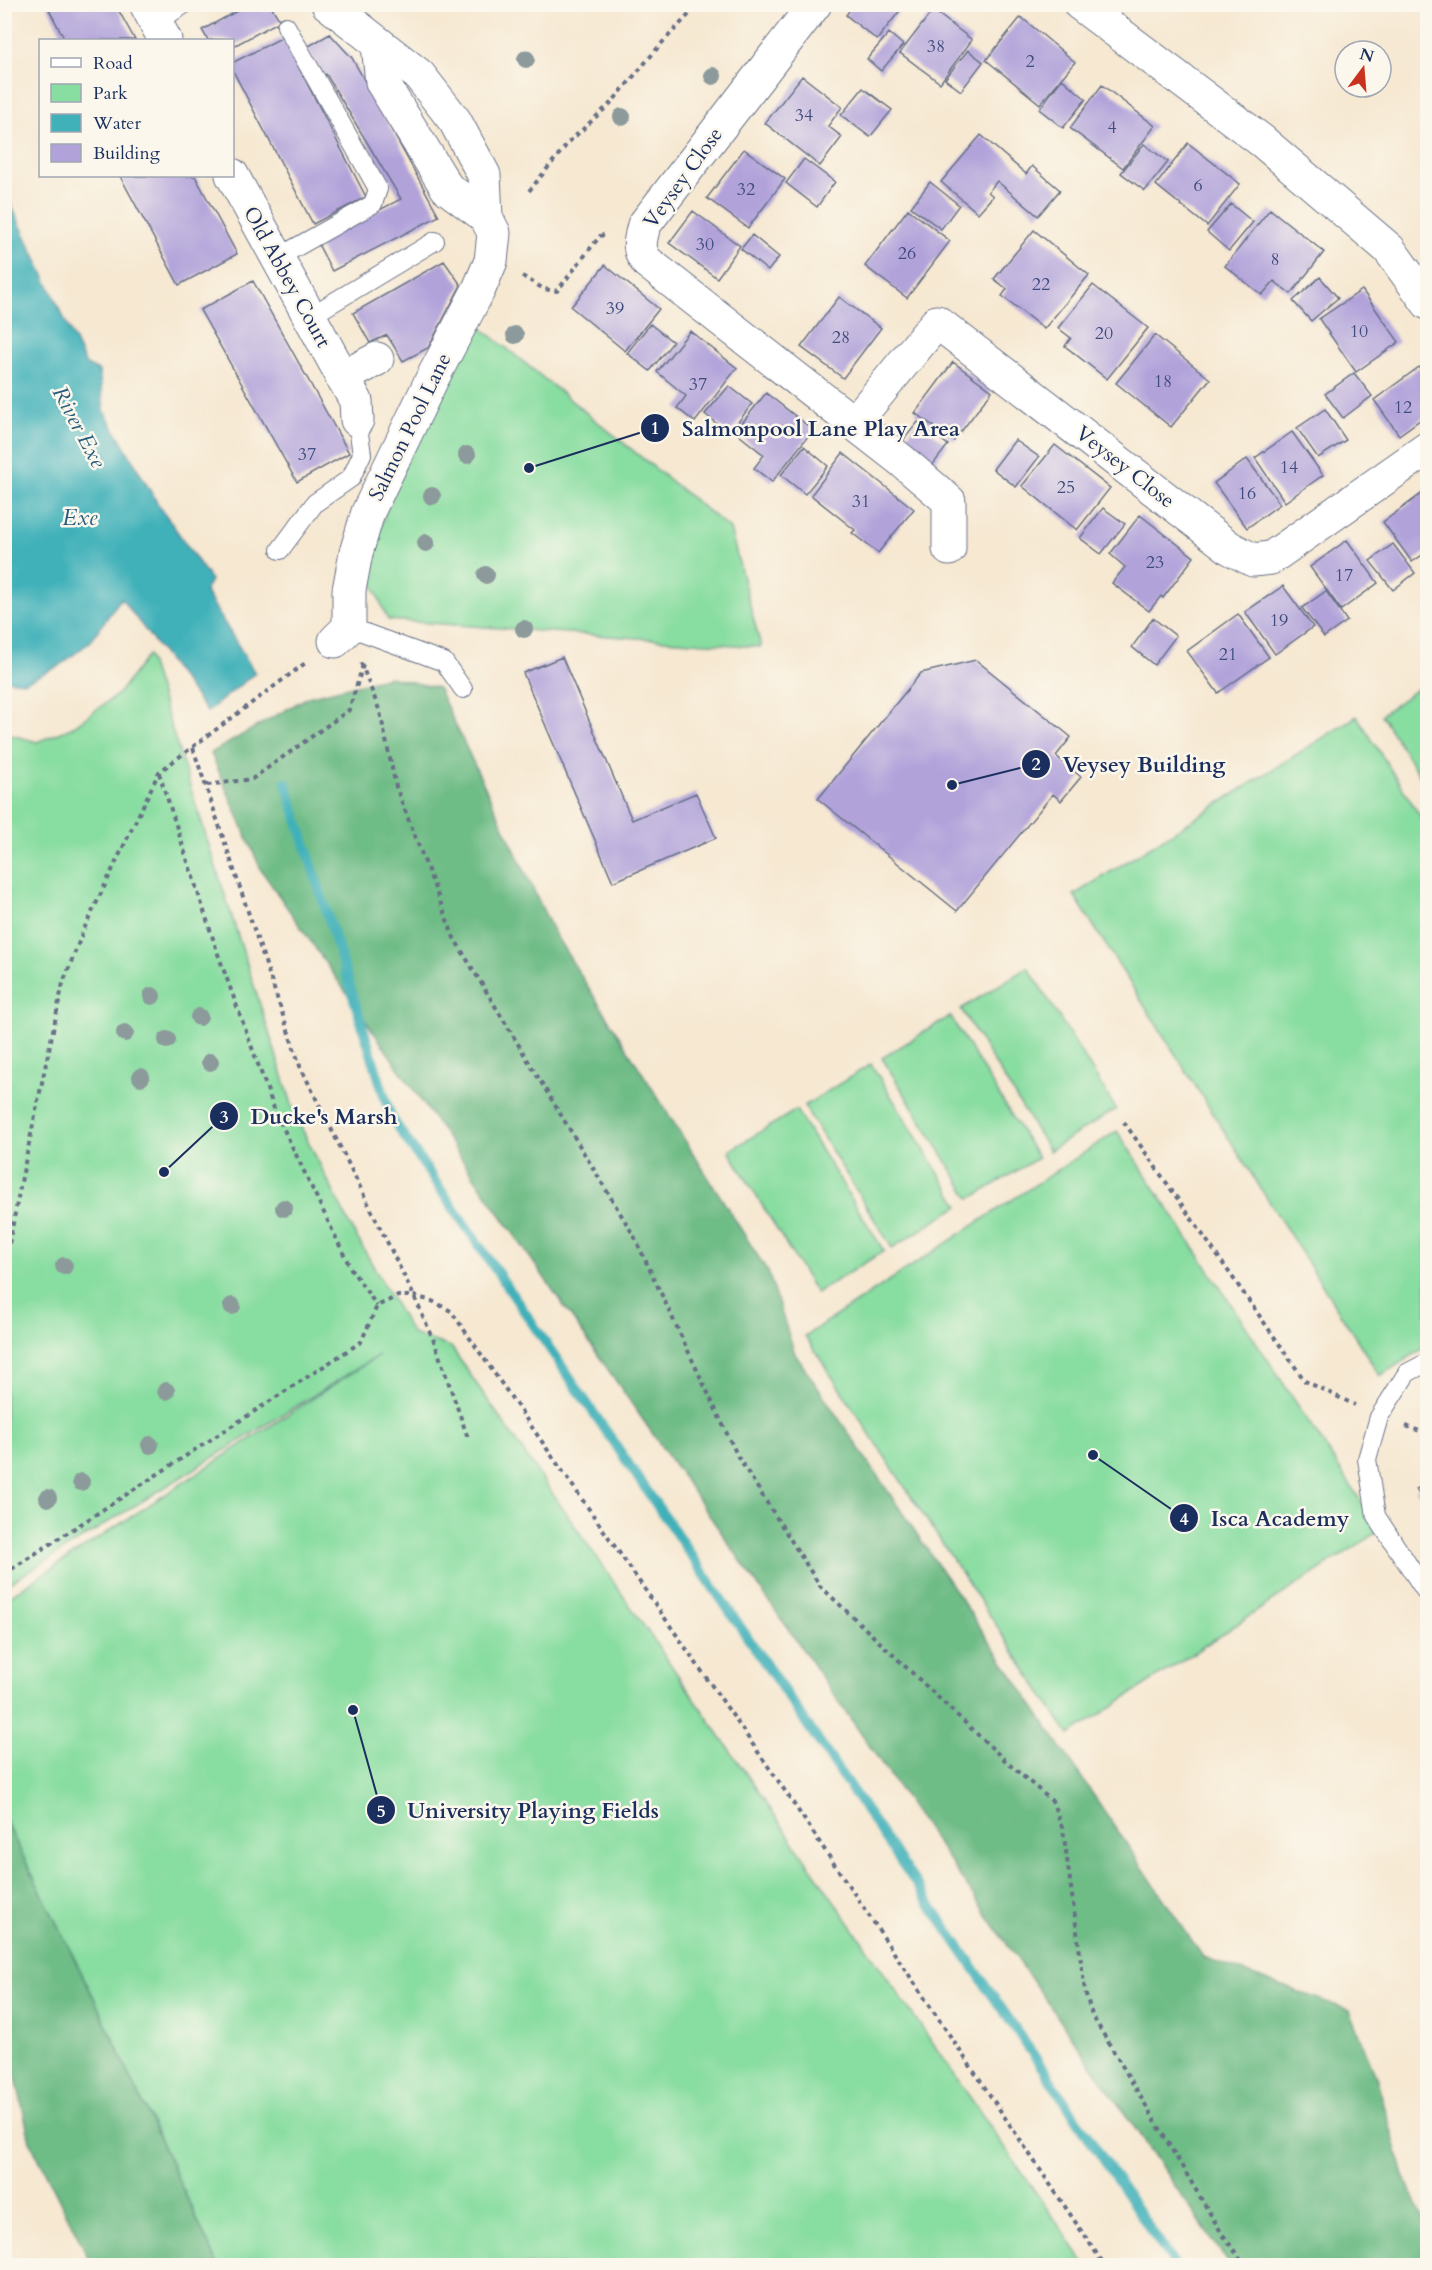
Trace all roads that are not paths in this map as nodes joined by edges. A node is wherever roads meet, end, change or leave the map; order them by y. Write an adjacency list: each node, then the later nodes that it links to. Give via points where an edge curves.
1 (185, 4): 5 (lane)
2 (328, 4): 19 (street, Salmon Pool Lane, via 378,45 382,82 447,188 486,217 494,233 491,261 368,512 356,553)
3 (815, 4): 15 (street, Veysey Close, via 644,225 639,252)
4 (1080, 4): 10 (street, via 1262,141 1380,241)
5 (155, 22)
6 (286, 26): 9 (lane, via 378,189 373,204)
7 (233, 177): 9 (street, Old Abbey Court)
8 (435, 241): 11 (lane)
9 (277, 258): 11 (street, Old Abbey Court)
10 (1428, 303)
11 (309, 316): 13 (street, Old Abbey Court)
12 (377, 359): 13 (street)
13 (342, 378): 14 (street, Old Abbey Court, via 356,401)
14 (357, 420): 18 (lane, via 362,454 351,477 315,503)
15 (854, 423): 16 (street, Veysey Close, via 938,322 1230,548 1253,560 1271,558); 17 (street, Veysey Close, via 949,501)
16 (1428, 448)
17 (949, 549)
18 (280, 550)
19 (342, 634): 20 (lane, via 444,662)
20 (463, 689)
21 (1428, 1362): 22 (lane, via 1407,1373 1379,1417 1367,1459 1376,1516)
22 (1428, 1595)

